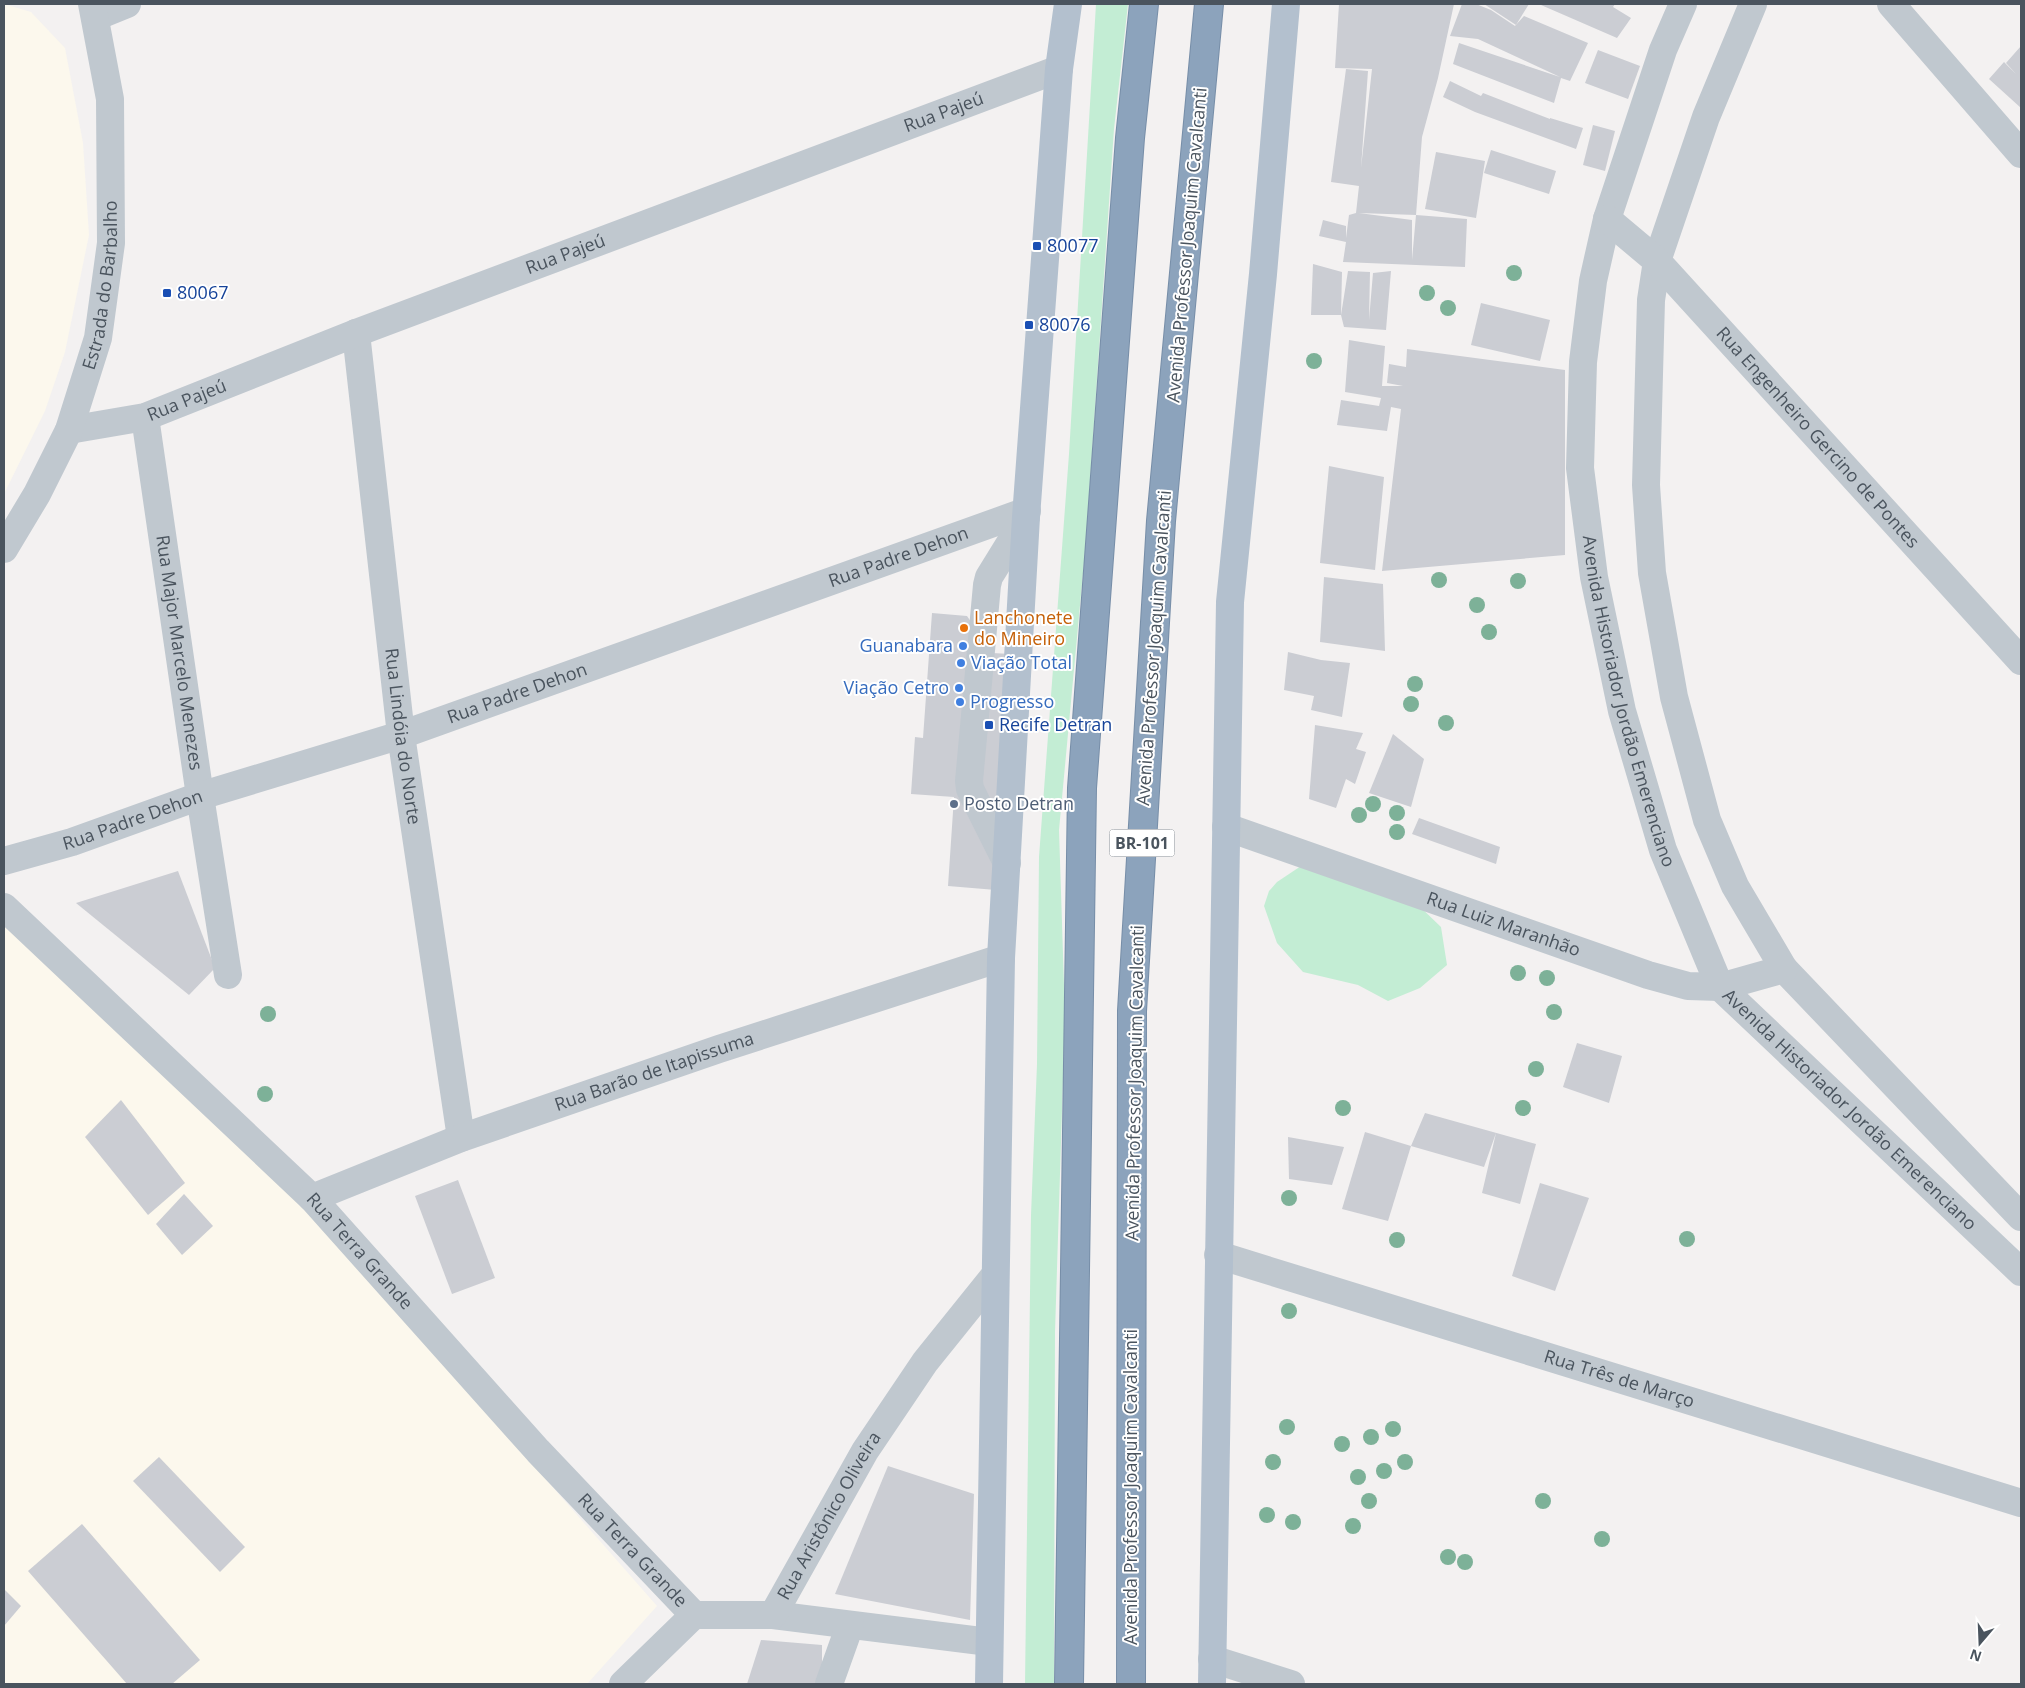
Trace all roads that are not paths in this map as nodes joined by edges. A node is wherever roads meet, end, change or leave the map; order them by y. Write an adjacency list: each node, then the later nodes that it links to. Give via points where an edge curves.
1 (127, 4): 9 (street)
2 (1068, 4): 10 (main road)
3 (1144, 4): 45 (highway, via 1130,138 1082,788)
4 (1209, 4): 46 (highway, Avenida Professor Joaquim Cavalcanti / BR-101, via 1161,521 1132,1011)
5 (1286, 4): 22 (main road, via 1230,602)
6 (1683, 4): 12 (street, Avenida Historiador Jordão Emerenciano, via 1663,50)
7 (1753, 4): 13 (street, via 1706,117)
8 (1890, 4): 11 (street)
9 (94, 10): 16 (street, Estrada do Barbalho, via 110,99 111,243 98,338)
10 (1059, 69): 14 (street, Rua Pajeú); 17 (main road)
11 (2021, 154)
12 (1607, 219): 13 (street, Rua Engenheiro Gercino de Pontes); 29 (street, Avenida Historiador Jordão Emerenciano, via 1593,281 1583,362 1580,468 1594,577 1622,711 1664,850)
13 (1656, 261): 19 (street, Rua Engenheiro Gercino de Pontes); 27 (street, via 1651,300 1646,485 1652,573 1674,697 1708,820 1735,886)
14 (356, 333): 15 (street, Rua Pajeú); 20 (street, Rua Lindóia do Norte)
15 (145, 417): 16 (street, Rua Pajeú); 21 (street, Rua Major Marcelo Menezes)
16 (69, 430): 18 (street, Estrada do Barbalho, via 37,494)
17 (1026, 514): 20 (street, Rua Padre Dehon); 24 (main road); 24 (street, via 987,585 969,781)
18 (4, 549)
19 (2021, 661)
20 (401, 734): 21 (street, Rua Padre Dehon); 30 (street, Rua Lindóia do Norte)
21 (200, 796): 23 (street, Rua Padre Dehon, via 72,842); 28 (street, Rua Major Marcelo Menezes)
22 (1226, 827): 29 (street, Rua Luiz Maranhão, via 1648,975 1688,986); 33 (main road)
23 (4, 862)
24 (1007, 862): 26 (main road)
25 (4, 907): 31 (street, Rua Terra Grande)
26 (1002, 958): 30 (street, Rua Barão de Itapissuma, via 719,1049); 35 (main road)
27 (1784, 969): 29 (street, Rua Luiz Maranhão); 32 (street)
28 (228, 975)
29 (1720, 987): 34 (street, Avenida Historiador Jordão Emerenciano)
30 (461, 1138): 31 (street, Rua Barão de Itapissuma)
31 (312, 1198): 37 (street, Rua Terra Grande, via 538,1451)
32 (2021, 1217)
33 (1218, 1255): 36 (street, Rua Três de Março); 41 (main road)
34 (2021, 1272)
35 (995, 1275): 38 (street, Rua Aristônico Oliveira, via 925,1362 865,1451); 40 (main road)
36 (2021, 1503)
37 (694, 1615): 38 (street, Rua Aristônico Oliveira); 42 (street)
38 (773, 1615): 39 (street)
39 (850, 1625): 40 (street); 43 (street)
40 (989, 1642): 44 (main road)
41 (1212, 1672): 47 (street)
42 (623, 1684)
43 (829, 1684)
44 (989, 1684)
45 (1070, 1684)
46 (1131, 1684)
47 (1291, 1684)

